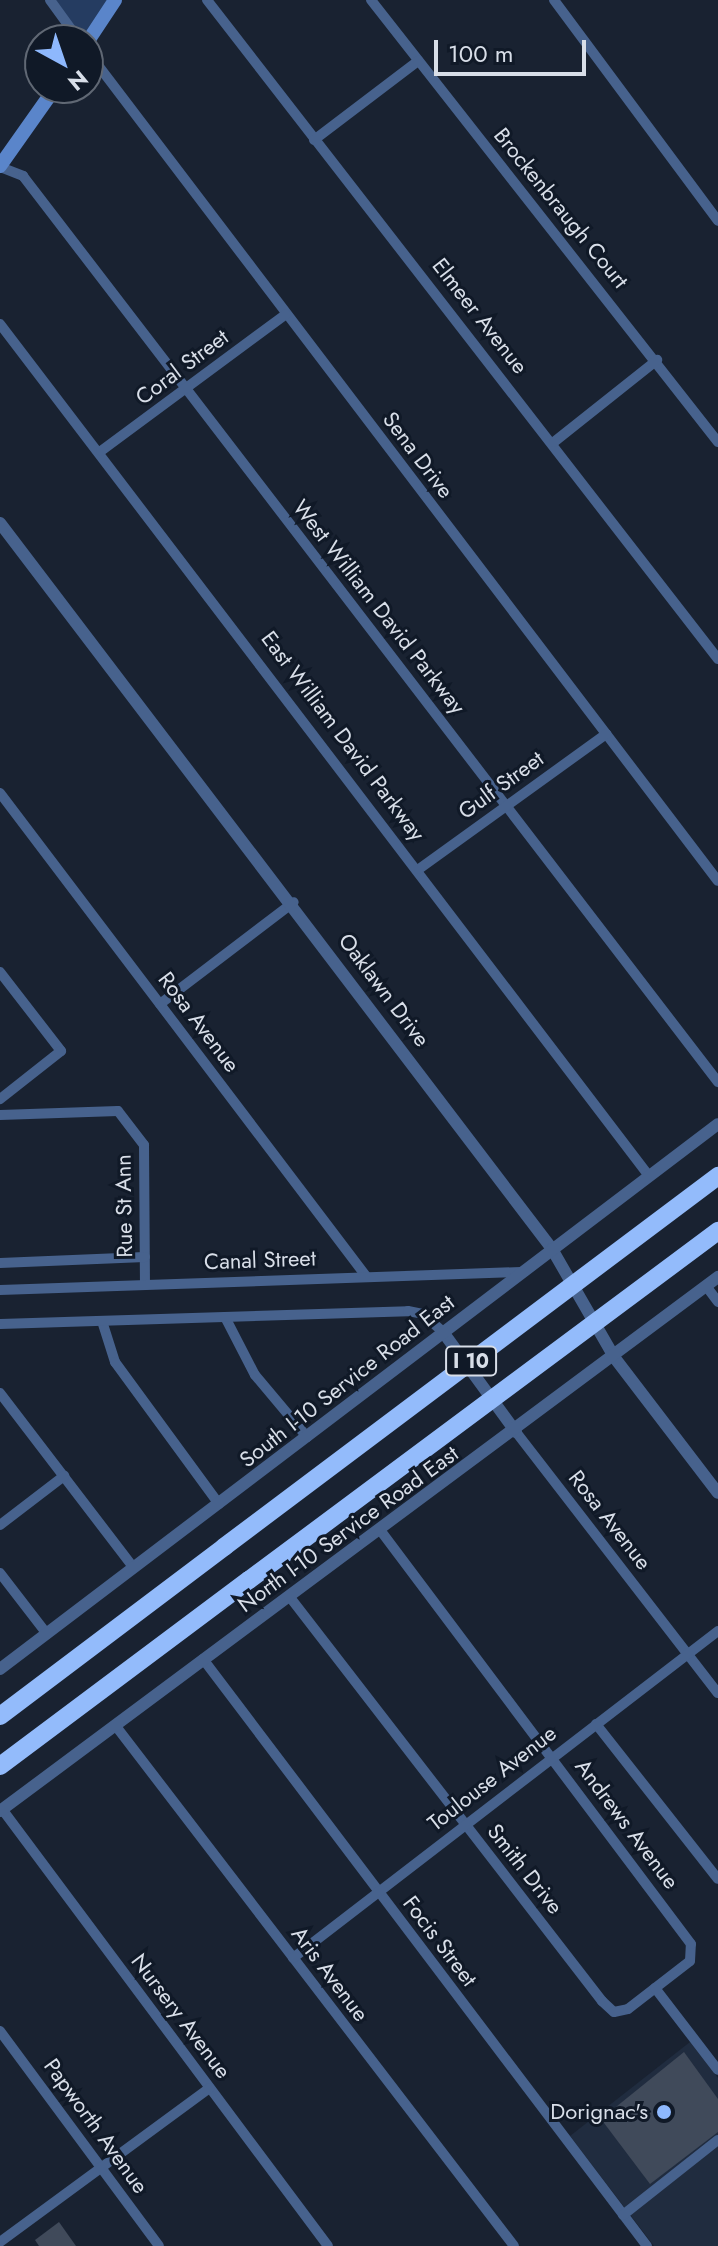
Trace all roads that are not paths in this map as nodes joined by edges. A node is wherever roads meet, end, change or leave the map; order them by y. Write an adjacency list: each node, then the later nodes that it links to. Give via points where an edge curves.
1 (50, 0): 6 (street)
2 (115, 0): 7 (main road)
3 (207, 0): 11 (street, Elmeer Avenue)
4 (371, 0): 8 (street, Brockenbraugh Court)
5 (554, 0): 13 (street)
6 (67, 24)
7 (99, 24)
8 (418, 61): 11 (street); 16 (street, Brockenbraugh Court)
9 (104, 73): 14 (street, Sena Drive)
10 (44, 104): 12 (main road)
11 (314, 140): 18 (street, Elmeer Avenue)
12 (0, 167): 17 (street, West William David Parkway, via 23,176)
13 (718, 221)
14 (286, 314): 17 (street, Coral Street); 23 (street, Sena Drive)
15 (0, 324): 20 (street, East William David Parkway)
16 (657, 360): 18 (street); 19 (street, Brockenbraugh Court)
17 (186, 389): 20 (street, Coral Street); 25 (street, West William David Parkway)
18 (554, 442): 22 (street, Elmeer Avenue)
19 (718, 442)
20 (101, 451): 26 (street, East William David Parkway)
21 (0, 523): 28 (street, Oaklawn Drive)
22 (718, 659)
23 (606, 734): 25 (street, Gulf Street); 27 (street, Sena Drive)
24 (0, 793): 30 (street, Rosa Avenue)
25 (507, 806): 26 (street, Gulf Street); 31 (street, West William David Parkway)
26 (419, 869): 35 (street, East William David Parkway)
27 (718, 881)
28 (294, 902): 30 (street); 38 (street, Oaklawn Drive)
29 (0, 972): 32 (street, via 61,1051)
30 (160, 1004): 42 (street, Rosa Avenue)
31 (718, 1082)
32 (0, 1099)
33 (0, 1115): 39 (street, Rue St Ann, via 118,1111 144,1145)
34 (718, 1124): 35 (street, South I-10 Service Road East)
35 (649, 1176): 38 (street, South I-10 Service Road East)
36 (718, 1176): 70 (highway, I 10, bridge)
37 (718, 1231): 74 (highway, I 10, bridge)
38 (552, 1249): 41 (street, South I-10 Service Road East); 52 (street, Oaklawn Drive)
39 (145, 1257): 40 (street); 44 (street, Rue St Ann)
40 (0, 1263)
41 (521, 1272): 42 (street, Canal Street); 51 (street, South I-10 Service Road East)
42 (366, 1276): 44 (street, Canal Street)
43 (718, 1277): 45 (street, North I-10 Service Road East)
44 (145, 1285): 46 (street, Canal Street)
45 (706, 1286): 47 (street); 52 (street, North I-10 Service Road East)
46 (0, 1290)
47 (718, 1302)
48 (225, 1317): 49 (street); 51 (street, via 408,1311 423,1314); 55 (street, via 255,1375)
49 (102, 1321): 50 (street); 58 (street, via 115,1362)
50 (0, 1324)
51 (443, 1332): 54 (street, Rosa Avenue); 55 (street, South I-10 Service Road East)
52 (614, 1357): 54 (street, North I-10 Service Road East); 57 (street, Oaklawn Drive)
53 (0, 1393): 56 (street)
54 (516, 1432): 60 (street, North I-10 Service Road East); 66 (street, Rosa Avenue)
55 (307, 1437): 58 (street, South I-10 Service Road East)
56 (64, 1476): 59 (street); 61 (street)
57 (718, 1493)
58 (219, 1504): 61 (street, South I-10 Service Road East)
59 (0, 1525)
60 (380, 1530): 63 (street, North I-10 Service Road East); 73 (street, Andrews Avenue)
61 (134, 1568): 65 (street, South I-10 Service Road East)
62 (0, 1573): 65 (street)
63 (289, 1596): 67 (street, North I-10 Service Road East); 76 (street, Smith Drive)
64 (718, 1631): 66 (street, Toulouse Avenue)
65 (47, 1634): 68 (street, South I-10 Service Road East)
66 (688, 1654): 69 (street, Rosa Avenue); 71 (street, Toulouse Avenue)
67 (203, 1659): 72 (street, North I-10 Service Road East); 78 (street, Focis Street)
68 (0, 1669)
69 (718, 1693)
70 (0, 1716)
71 (596, 1724): 73 (street, Toulouse Avenue); 77 (street)
72 (115, 1725): 75 (street, North I-10 Service Road East); 79 (street, Aris Avenue)
73 (552, 1757): 76 (street, Toulouse Avenue); 80 (street, Andrews Avenue, via 693,1953)
74 (0, 1766)
75 (1, 1810): 83 (street, Nursery Avenue)
76 (464, 1824): 78 (street, Toulouse Avenue); 80 (street, Smith Drive, via 614,2012 628,2009)
77 (718, 1879)
78 (379, 1893): 79 (street, Toulouse Avenue); 86 (street, Focis Street)
79 (293, 1958): 90 (street, Aris Avenue)
80 (655, 1988): 82 (street)
81 (0, 2031): 85 (street, Papworth Avenue)
82 (718, 2070)
83 (210, 2088): 85 (street); 89 (street, Nursery Avenue)
84 (718, 2140): 86 (street)
85 (101, 2167): 87 (street); 88 (street, Papworth Avenue)
86 (623, 2215): 91 (street, Focis Street)
87 (0, 2242)
88 (159, 2246)
89 (328, 2246)
90 (514, 2246)
91 (647, 2246)

